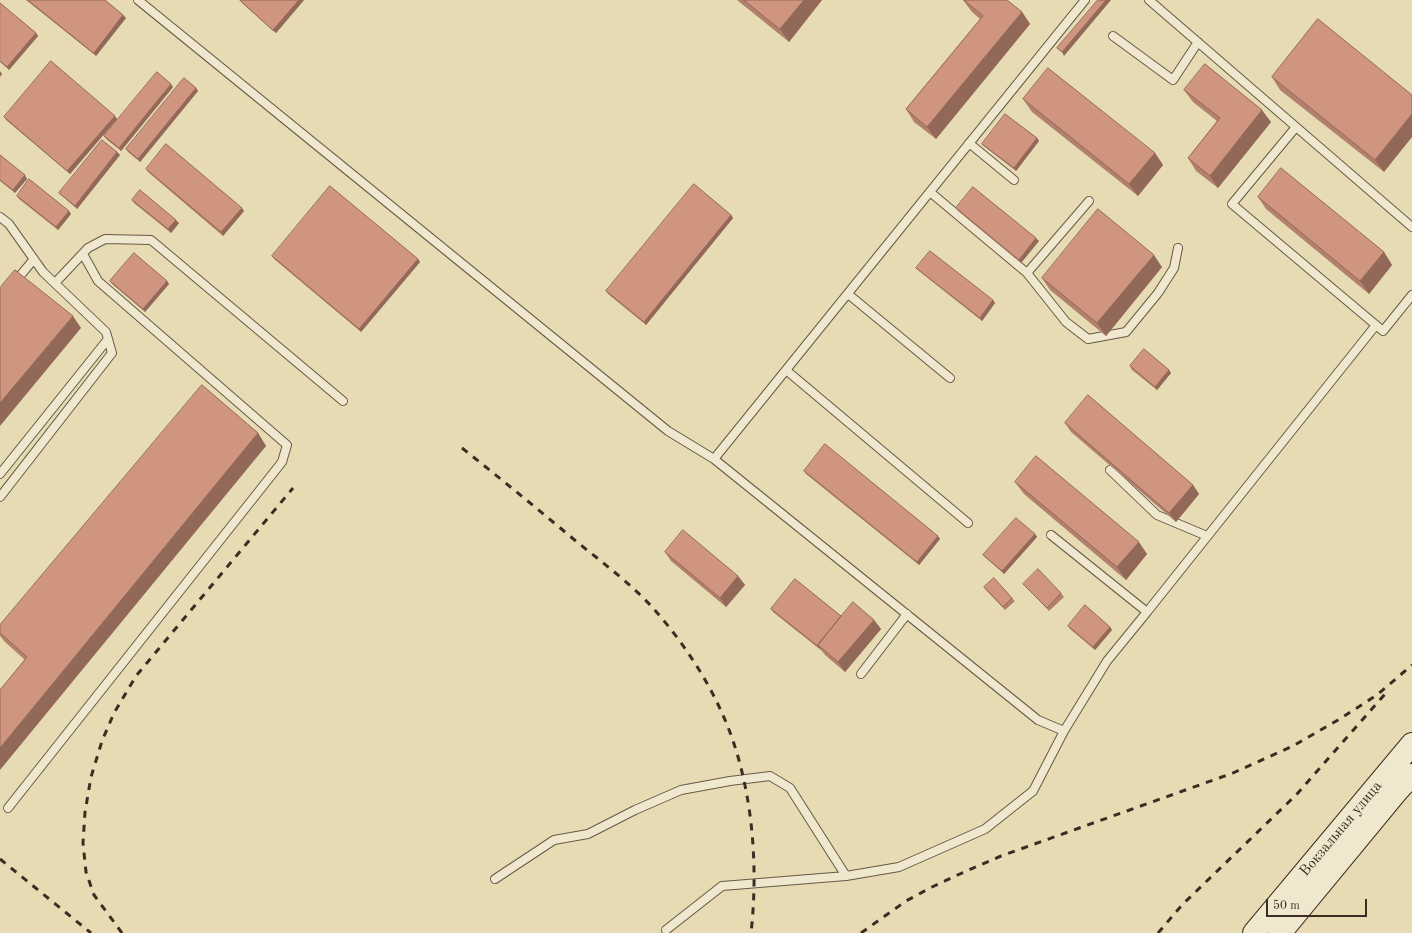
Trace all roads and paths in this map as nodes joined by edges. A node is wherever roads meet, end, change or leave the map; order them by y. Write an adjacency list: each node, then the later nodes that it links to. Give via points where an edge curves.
1 (138, 0): 26 (lane, via 668,431)
2 (1085, 0): 7 (lane)
3 (1149, 0): 5 (lane)
4 (1113, 36): 5 (lane, via 1173,80)
5 (1198, 42): 6 (lane)
6 (1296, 127): 12 (lane); 21 (lane, via 1232,204)
7 (969, 143): 8 (lane); 9 (lane)
8 (1014, 180)
9 (930, 192): 16 (lane); 18 (lane)
10 (1089, 201): 16 (lane)
11 (0, 217): 15 (lane, via 9,224)
12 (1412, 227)
13 (1178, 248): 16 (lane, via 1174,268 1158,293 1126,332 1088,339 1066,322)
14 (83, 254): 17 (lane); 25 (lane, via 88,248 105,239 151,240); 39 (lane, via 98,281 287,445 282,462)
15 (34, 259): 17 (lane); 20 (lane)
16 (1028, 273)
17 (55, 283): 22 (lane, via 106,332)
18 (848, 294): 23 (lane); 24 (lane)
19 (1412, 295): 21 (lane, via 1383,331)
20 (0, 300)
21 (1376, 325): 32 (lane)
22 (108, 339): 28 (lane); 29 (lane, via 112,353)
23 (786, 370): 26 (lane); 30 (lane)
24 (950, 378)
25 (343, 401)
26 (714, 459): 34 (lane)
27 (1110, 470): 32 (lane, via 1157,515)
28 (0, 474)
29 (0, 497)
30 (968, 523)
31 (1051, 535): 33 (lane)
32 (1207, 536): 33 (lane)
33 (1146, 612): 36 (lane, via 1107,661)
34 (906, 614): 35 (lane); 36 (lane, via 1038,720)
35 (861, 674)
36 (1064, 731): 40 (lane, via 1032,791 985,829 899,867)
37 (1412, 744): 43 (main road, Вокзальная улица)
38 (1412, 775): 44 (main road)
39 (8, 808)
40 (846, 876): 41 (lane, via 790,788 770,776 681,790 588,834 554,840); 42 (lane, via 722,886)
41 (495, 879)
42 (666, 930)
43 (1254, 933)
44 (1280, 933)

